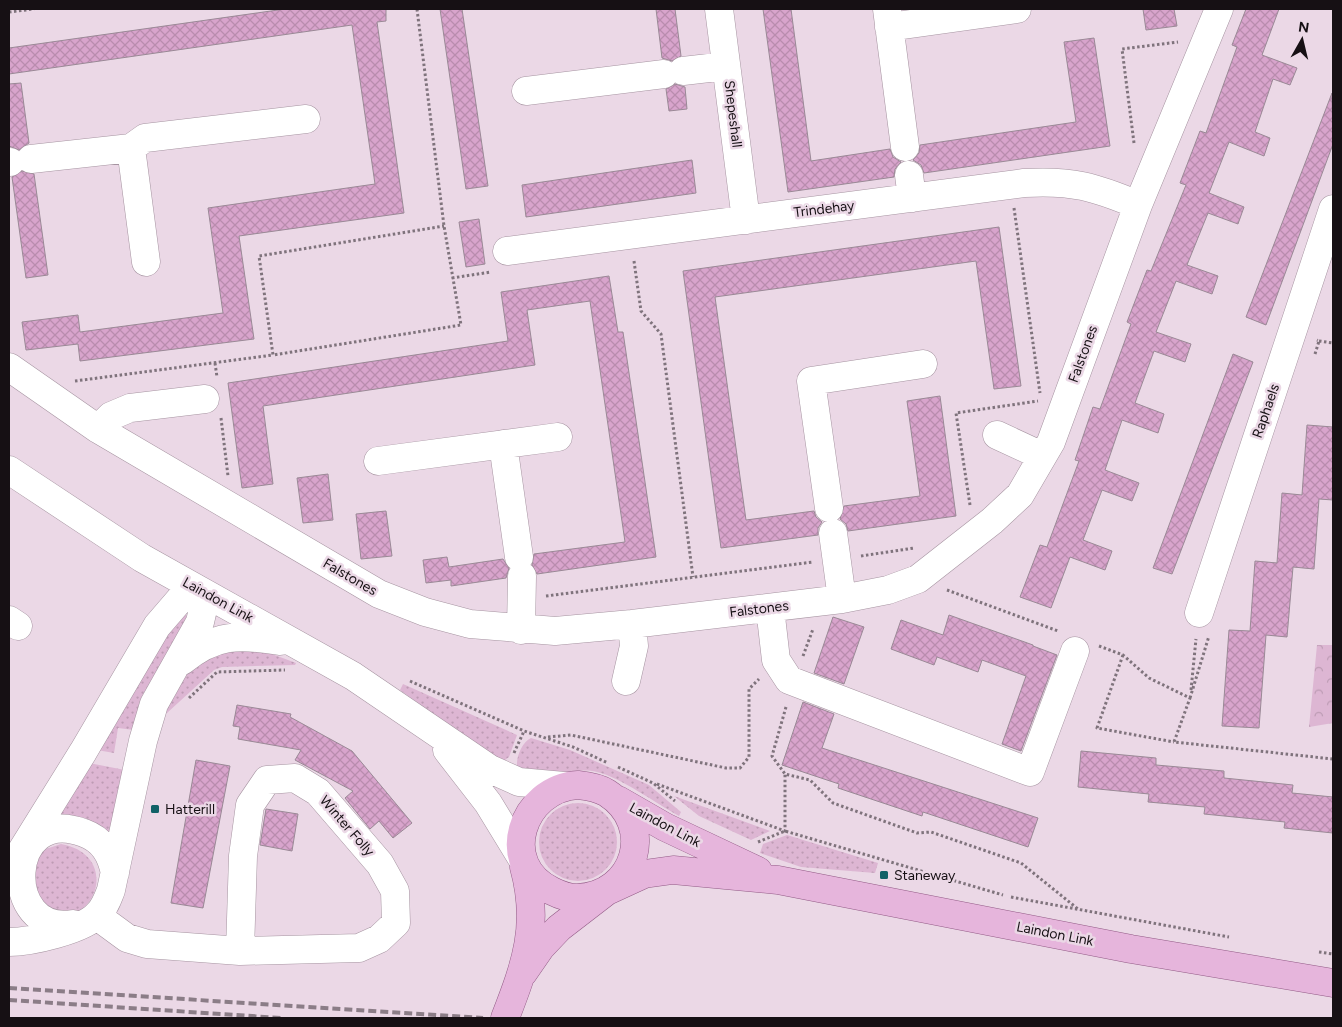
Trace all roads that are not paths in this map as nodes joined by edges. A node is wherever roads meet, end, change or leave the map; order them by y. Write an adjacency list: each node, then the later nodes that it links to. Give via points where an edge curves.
1 (719, 9): 5 (street, Shepeshall)
2 (1017, 9): 4 (street)
3 (1219, 9): 11 (street, Falstones)
4 (888, 18): 8 (street)
5 (726, 66): 6 (street); 13 (street, Shepeshall)
6 (526, 91)
7 (306, 119): 9 (street, via 145,138)
8 (905, 147)
9 (131, 148): 10 (street); 15 (street)
10 (17, 161)
11 (1138, 205): 13 (street, Trindehay, via 1082,184 1055,181 910,186); 23 (street, Falstones)
12 (1333, 209): 31 (street, Raphaels)
13 (746, 220): 14 (street, Trindehay)
14 (507, 251)
15 (146, 262)
16 (923, 364): 28 (street, via 811,381)
17 (9, 367): 19 (street, Falstones)
18 (214, 397): 19 (street, via 130,408 111,416)
19 (98, 430): 33 (street, Falstones, via 379,594 425,612 470,624)
20 (998, 435): 23 (street)
21 (558, 437): 22 (street)
22 (503, 444): 24 (street); 33 (street, via 521,577)
23 (1042, 456): 28 (street, Falstones, via 1020,495 992,522 918,579 888,590)
24 (378, 461)
25 (9, 470): 26 (street, Laindon Link)
26 (142, 558): 27 (street, Laindon Link); 32 (street, via 151,566 165,590 165,606)
27 (202, 592): 32 (street, via 191,592 182,597); 35 (street, Laindon Link); 36 (street, via 204,600 200,622)
28 (842, 599): 29 (street, Falstones)
29 (770, 608): 30 (street, Falstones); 34 (street, via 777,660 788,680 1030,772)
30 (632, 624): 33 (street, Falstones, via 555,631); 37 (street, via 634,646)
31 (1204, 624)
32 (157, 626): 41 (street)
33 (521, 630)
34 (1079, 643)
35 (298, 660): 36 (street, via 279,641 250,637 210,642 181,662); 38 (street, Laindon Link, via 353,676)
36 (166, 679): 44 (street, via 154,704 143,741)
37 (626, 682)
38 (428, 728): 39 (street, Laindon Link, via 504,776 540,786); 42 (street, Laindon Link, via 488,803)
39 (564, 786): 40 (main road, via 578,785); 42 (main road, via 538,802 528,816 523,829)
40 (607, 793): 45 (main road, Laindon Link, via 666,827); 46 (main road, via 630,818 635,847 622,878)
41 (24, 849): 43 (street); 44 (street, via 39,834 52,829 76,830 92,836 105,847 112,857); 47 (street, via 15,878 22,905 32,916 55,925)
42 (523, 862): 46 (main road, via 535,880 560,895 575,898); 50 (main road, via 531,898 532,928)
43 (9, 871)
44 (114, 873): 47 (street, via 112,890)
45 (778, 880): 46 (main road, Laindon Link, via 660,870); 51 (main road, Laindon Link, via 1131,949)
46 (607, 891): 50 (main road, via 559,928)
47 (90, 919): 48 (street, via 37,939); 49 (street, Winter Folly, via 127,938 147,944)
48 (9, 942)
49 (240, 951): 49 (street, Winter Folly, via 359,948 379,939 396,923 395,891 380,864 318,792 295,778 268,780 250,805 243,856)
50 (523, 973): 52 (main road)
51 (1333, 983)
52 (505, 1018)

